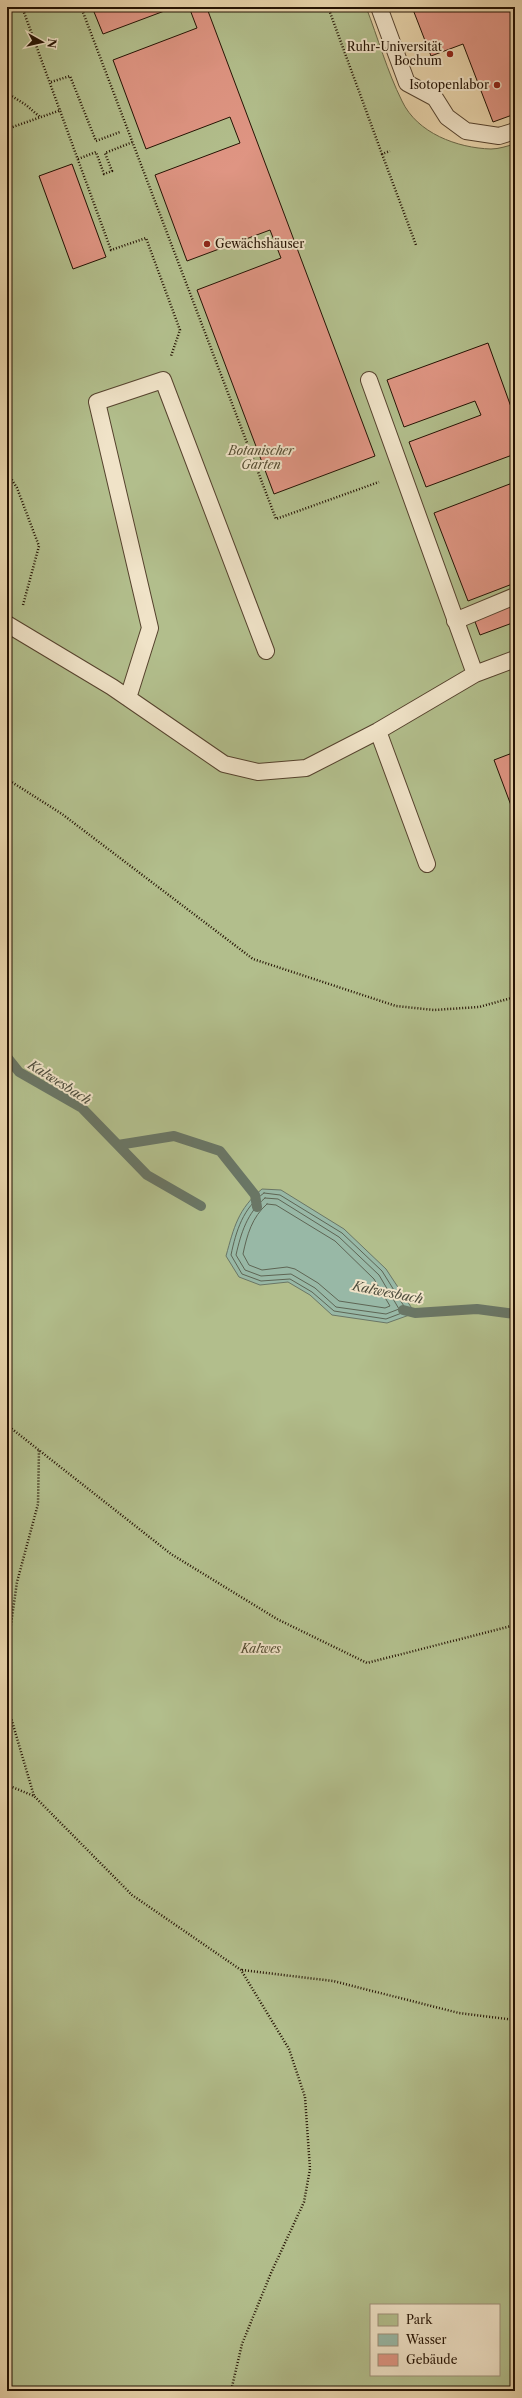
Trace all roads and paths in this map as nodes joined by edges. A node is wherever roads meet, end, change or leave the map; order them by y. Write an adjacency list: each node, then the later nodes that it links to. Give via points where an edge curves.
1 (22, 7): 5 (path)
2 (81, 7): 12 (path)
3 (328, 7): 14 (path)
4 (379, 7): 10 (lane, via 407,83 435,98 447,117 466,131 499,136)
5 (50, 82): 7 (path); 11 (path, via 70,76 96,141)
6 (7, 94): 8 (path)
7 (61, 110): 8 (path); 15 (path)
8 (40, 117): 9 (path)
9 (7, 129)
10 (515, 131)
11 (120, 132)
12 (133, 142): 15 (path, via 105,153 112,171 104,174 96,152); 22 (path, via 276,519)
13 (390, 151): 14 (path)
14 (382, 154): 16 (path)
15 (78, 159): 17 (path, via 111,250 146,238 180,330)
16 (416, 245)
17 (163, 380): 26 (lane); 29 (lane, via 97,402 150,628)
18 (369, 380): 22 (lane)
19 (7, 442): 20 (path)
20 (7, 446)
21 (7, 472): 25 (path, via 17,488 39,546)
22 (402, 473): 24 (lane)
23 (515, 596): 24 (lane)
24 (455, 621): 28 (lane)
25 (12, 627): 29 (lane)
26 (266, 651)
27 (515, 659): 28 (lane)
28 (475, 674): 30 (lane)
29 (128, 698): 30 (lane, via 224,764 258,772 306,768)
30 (378, 731): 32 (lane)
31 (7, 779): 33 (path, via 62,814 254,960 396,1006 441,1010 479,1007)
32 (427, 864)
33 (515, 997)
34 (7, 1425): 35 (path)
35 (39, 1450): 36 (path, via 170,1554 277,1619 367,1663); 37 (path, via 38,1504 18,1582)
36 (515, 1625)
37 (7, 1652)
38 (7, 1672): 40 (path, via 9,1711)
39 (7, 1785): 40 (path)
40 (34, 1796): 41 (path, via 132,1895)
41 (241, 1970): 42 (path, via 333,1981 459,2013); 43 (path, via 290,2049 305,2097 310,2169 304,2202 271,2272 242,2344)
42 (515, 2020)
43 (231, 2391)

